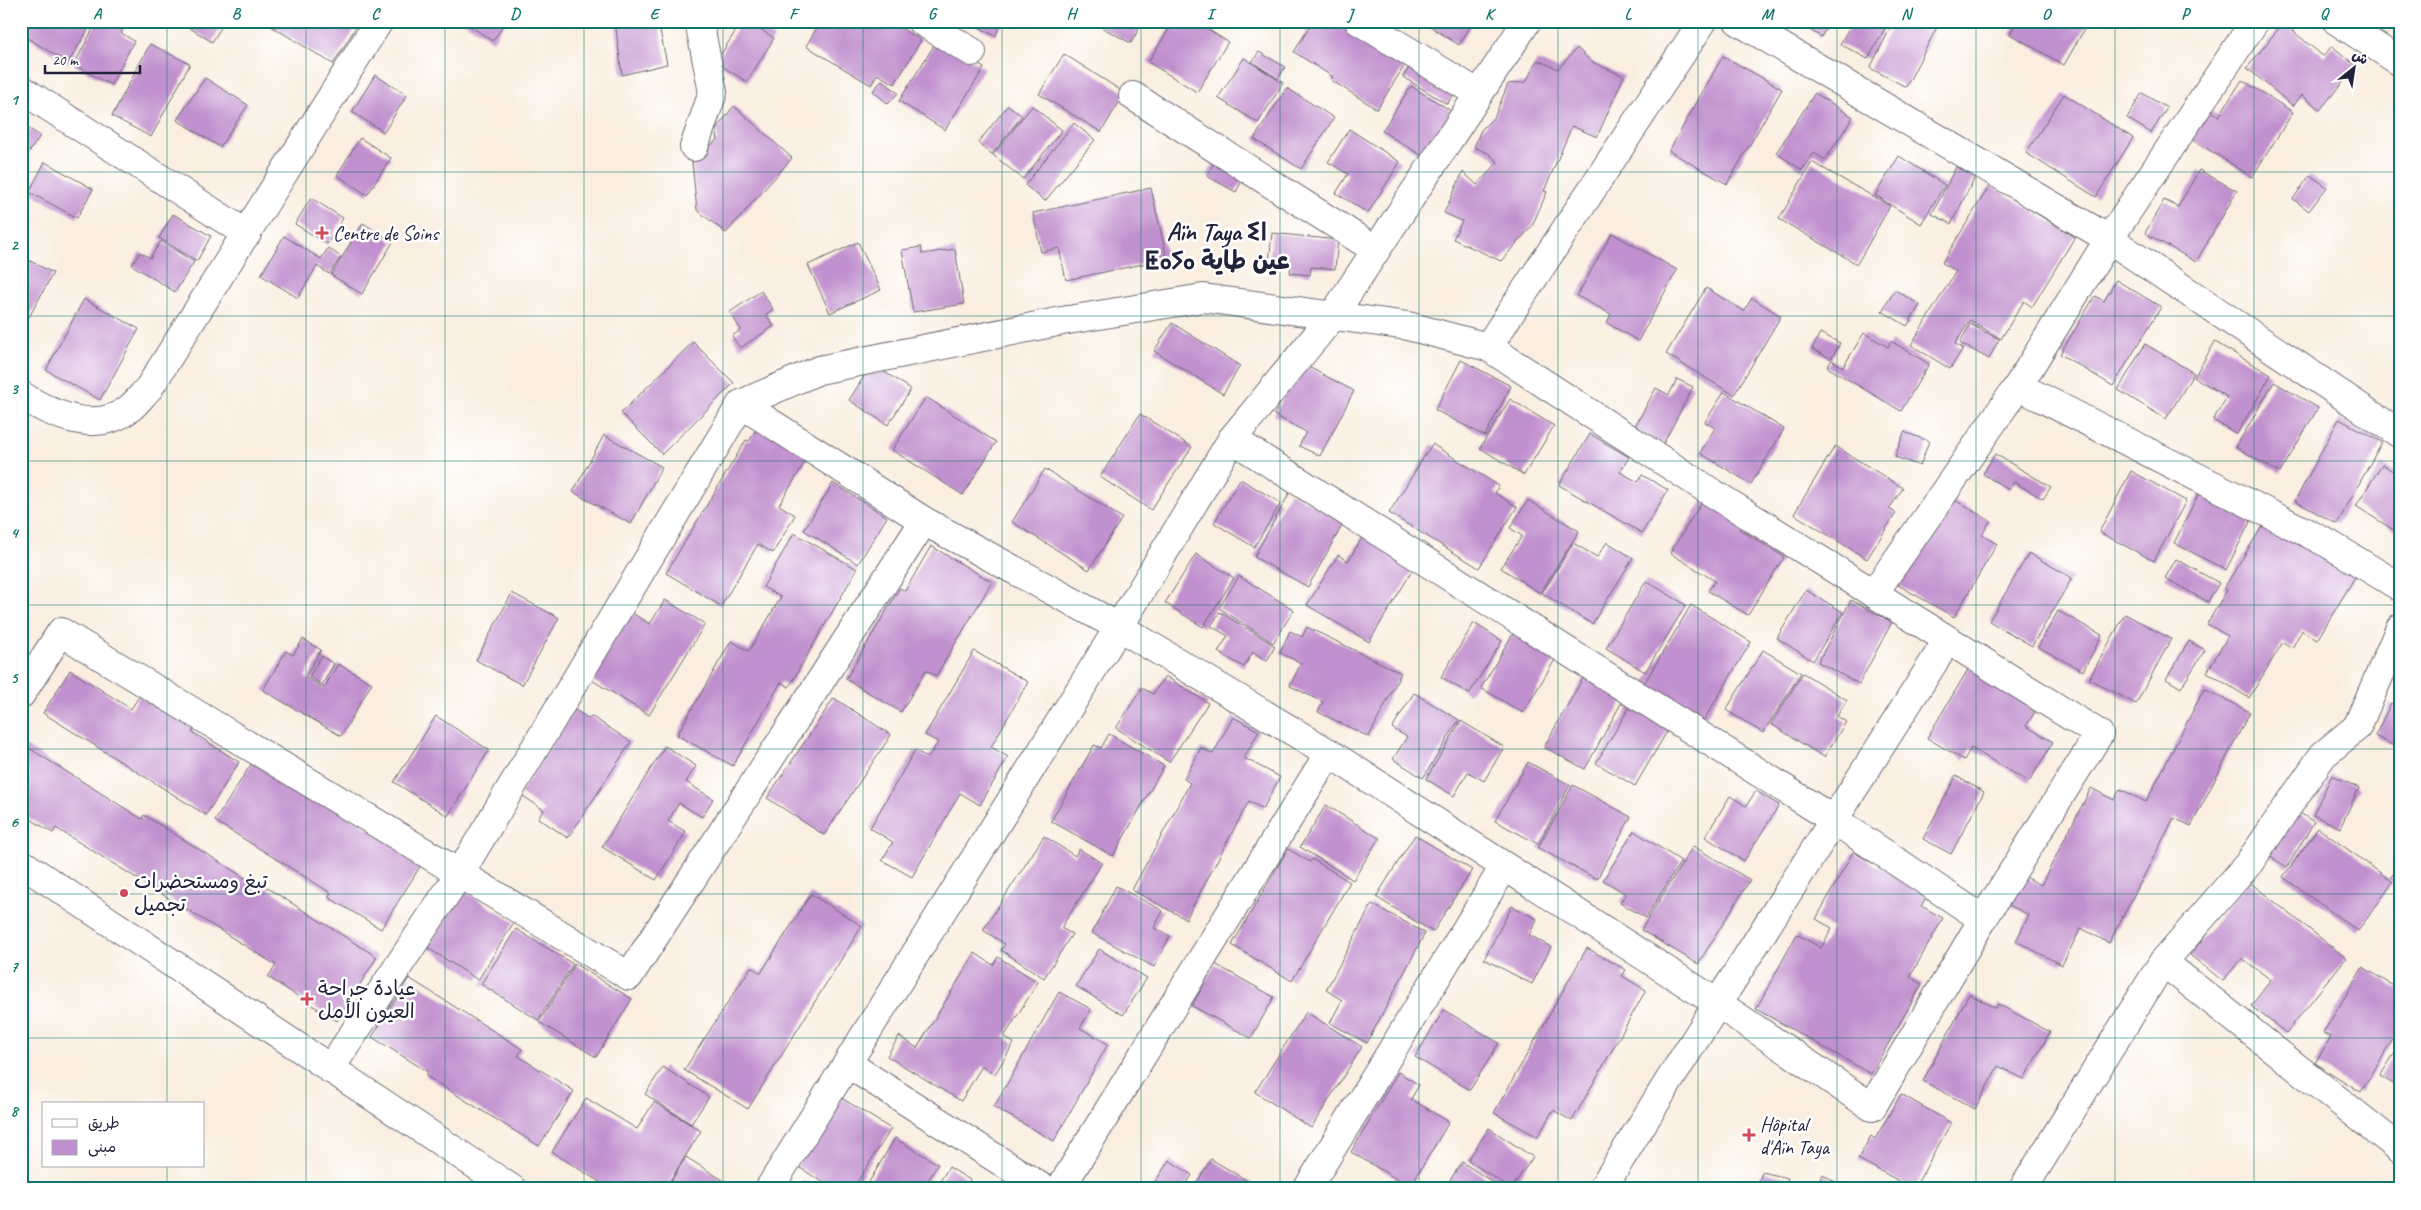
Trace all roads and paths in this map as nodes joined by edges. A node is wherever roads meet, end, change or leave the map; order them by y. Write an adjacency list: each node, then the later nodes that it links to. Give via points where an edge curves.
1 (379, 21): 16 (street)
2 (699, 21): 15 (street, via 713,92)
3 (921, 21): 10 (street)
4 (1359, 21): 13 (street)
5 (1527, 21): 13 (street)
6 (1703, 21): 20 (street)
7 (1738, 21): 17 (street)
8 (2255, 21): 17 (street)
9 (2338, 21): 11 (street)
10 (972, 52)
11 (2400, 62)
12 (21, 89): 16 (street)
13 (1479, 94): 18 (street)
14 (1133, 96): 18 (street)
15 (694, 147)
16 (246, 234): 22 (street, via 149,388 130,408 112,417 93,421 71,419 46,411)
17 (2109, 239): 21 (street); 24 (street)
18 (1376, 250): 19 (street)
19 (1332, 317): 20 (street, via 1408,326); 23 (street, via 1203,298 819,370); 25 (street)
20 (1488, 347): 28 (street)
21 (2018, 386): 27 (street, via 2329,544); 28 (street)
22 (21, 395)
23 (741, 404): 26 (street); 37 (street)
24 (2400, 434)
25 (1232, 439): 29 (street); 34 (street)
26 (924, 521): 29 (street); 37 (street, via 629,976)
27 (2400, 588)
28 (1874, 593): 31 (street)
29 (1119, 626): 33 (street); 41 (street)
30 (2400, 628): 39 (street, via 2357,727 2323,755 2249,863)
31 (1946, 641): 34 (street); 38 (street, via 2099,734)
32 (21, 694): 37 (street, via 61,632)
33 (1329, 753): 36 (street); 47 (street)
34 (1834, 820): 38 (street); 40 (street)
35 (21, 863): 42 (street)
36 (1504, 867): 40 (street); 48 (street)
37 (460, 873): 42 (street)
38 (1983, 919): 40 (street, via 1872,1107)
39 (2163, 962): 43 (street); 50 (street)
40 (1716, 1003): 49 (street)
41 (848, 1064): 45 (street); 46 (street)
42 (330, 1069): 44 (street)
43 (2400, 1149)
44 (512, 1189)
45 (769, 1189)
46 (1044, 1189)
47 (1060, 1189)
48 (1307, 1189)
49 (1602, 1189)
50 (2023, 1189)

